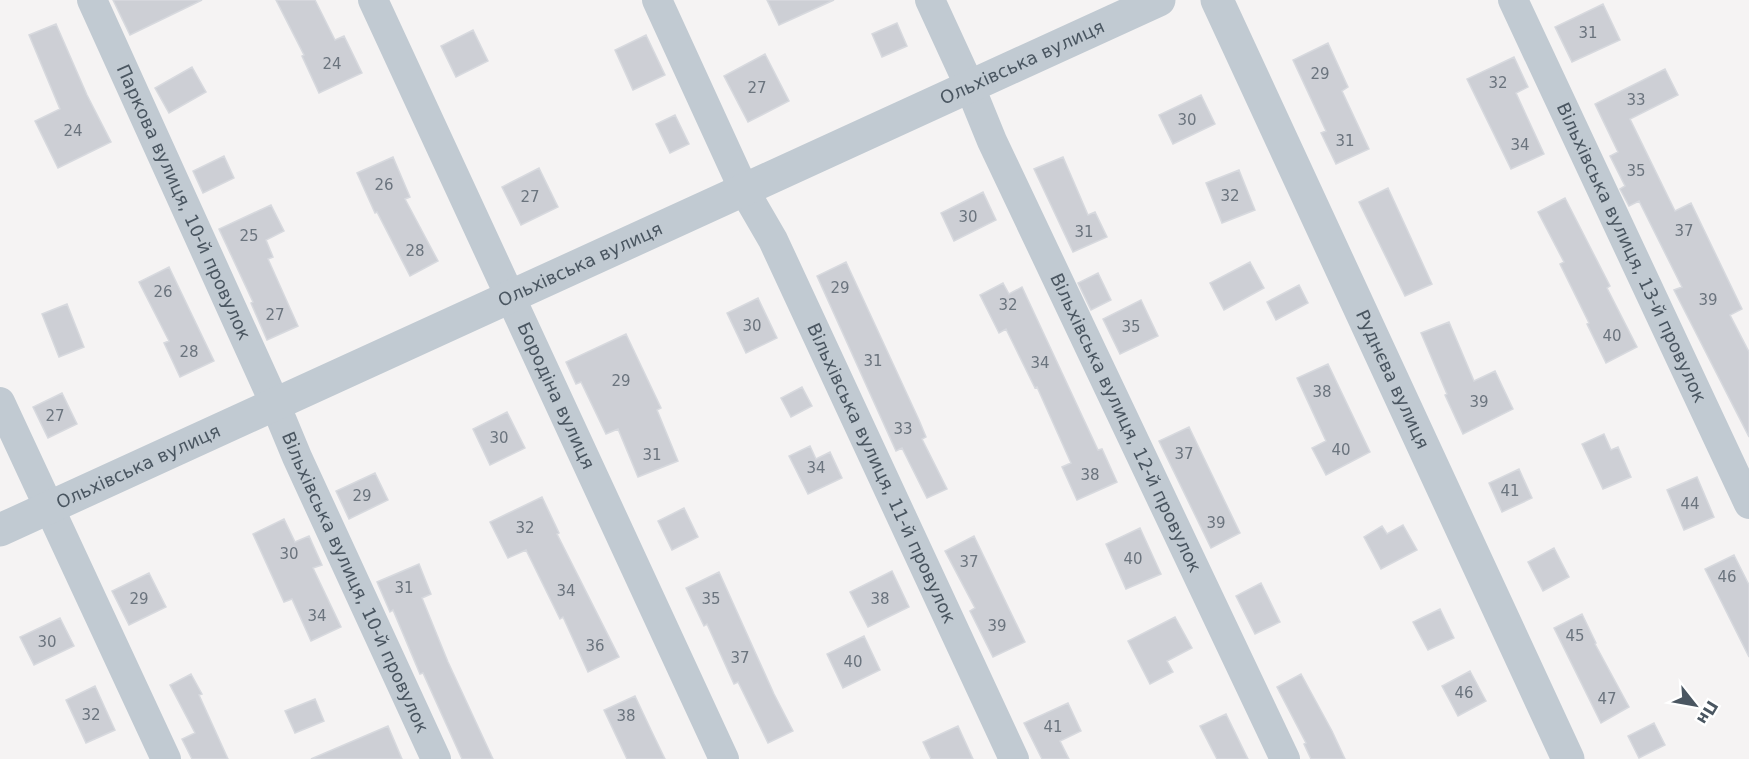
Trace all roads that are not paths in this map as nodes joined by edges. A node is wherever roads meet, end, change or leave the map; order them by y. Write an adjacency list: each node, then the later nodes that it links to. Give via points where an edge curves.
1 (92, 0): 12 (street, Паркова вулиця, 10-й провулок)
2 (373, 0): 10 (street, Бородіна вулиця)
3 (657, 0): 9 (street, Вільхівська вулиця, 11-й провулок)
4 (930, 0): 8 (street, Вільхівська вулиця, 12-й провулок)
5 (1159, 0): 8 (street, Ольхівська вулиця)
6 (1217, 0): 21 (street, Руднєва вулиця)
7 (1513, 0): 13 (street, Вільхівська вулиця, 13-й провулок)
8 (970, 87): 9 (street, Ольхівська вулиця); 20 (street, Вільхівська вулиця, 12-й провулок)
9 (744, 190): 10 (street, Ольхівська вулиця); 19 (street, Вільхівська вулиця, 11-й провулок, via 773,240)
10 (510, 296): 12 (street, Ольхівська вулиця); 18 (street, Бородіна вулиця)
11 (0, 402): 14 (street)
12 (275, 404): 14 (street, Ольхівська вулиця); 17 (street, Вільхівська вулиця, 10-й провулок)
13 (1749, 504)
14 (48, 508): 15 (street, Ольхівська вулиця); 16 (street)
15 (0, 530)
16 (166, 759)
17 (436, 759)
18 (724, 759)
19 (1014, 759)
20 (1285, 759)
21 (1568, 759)

